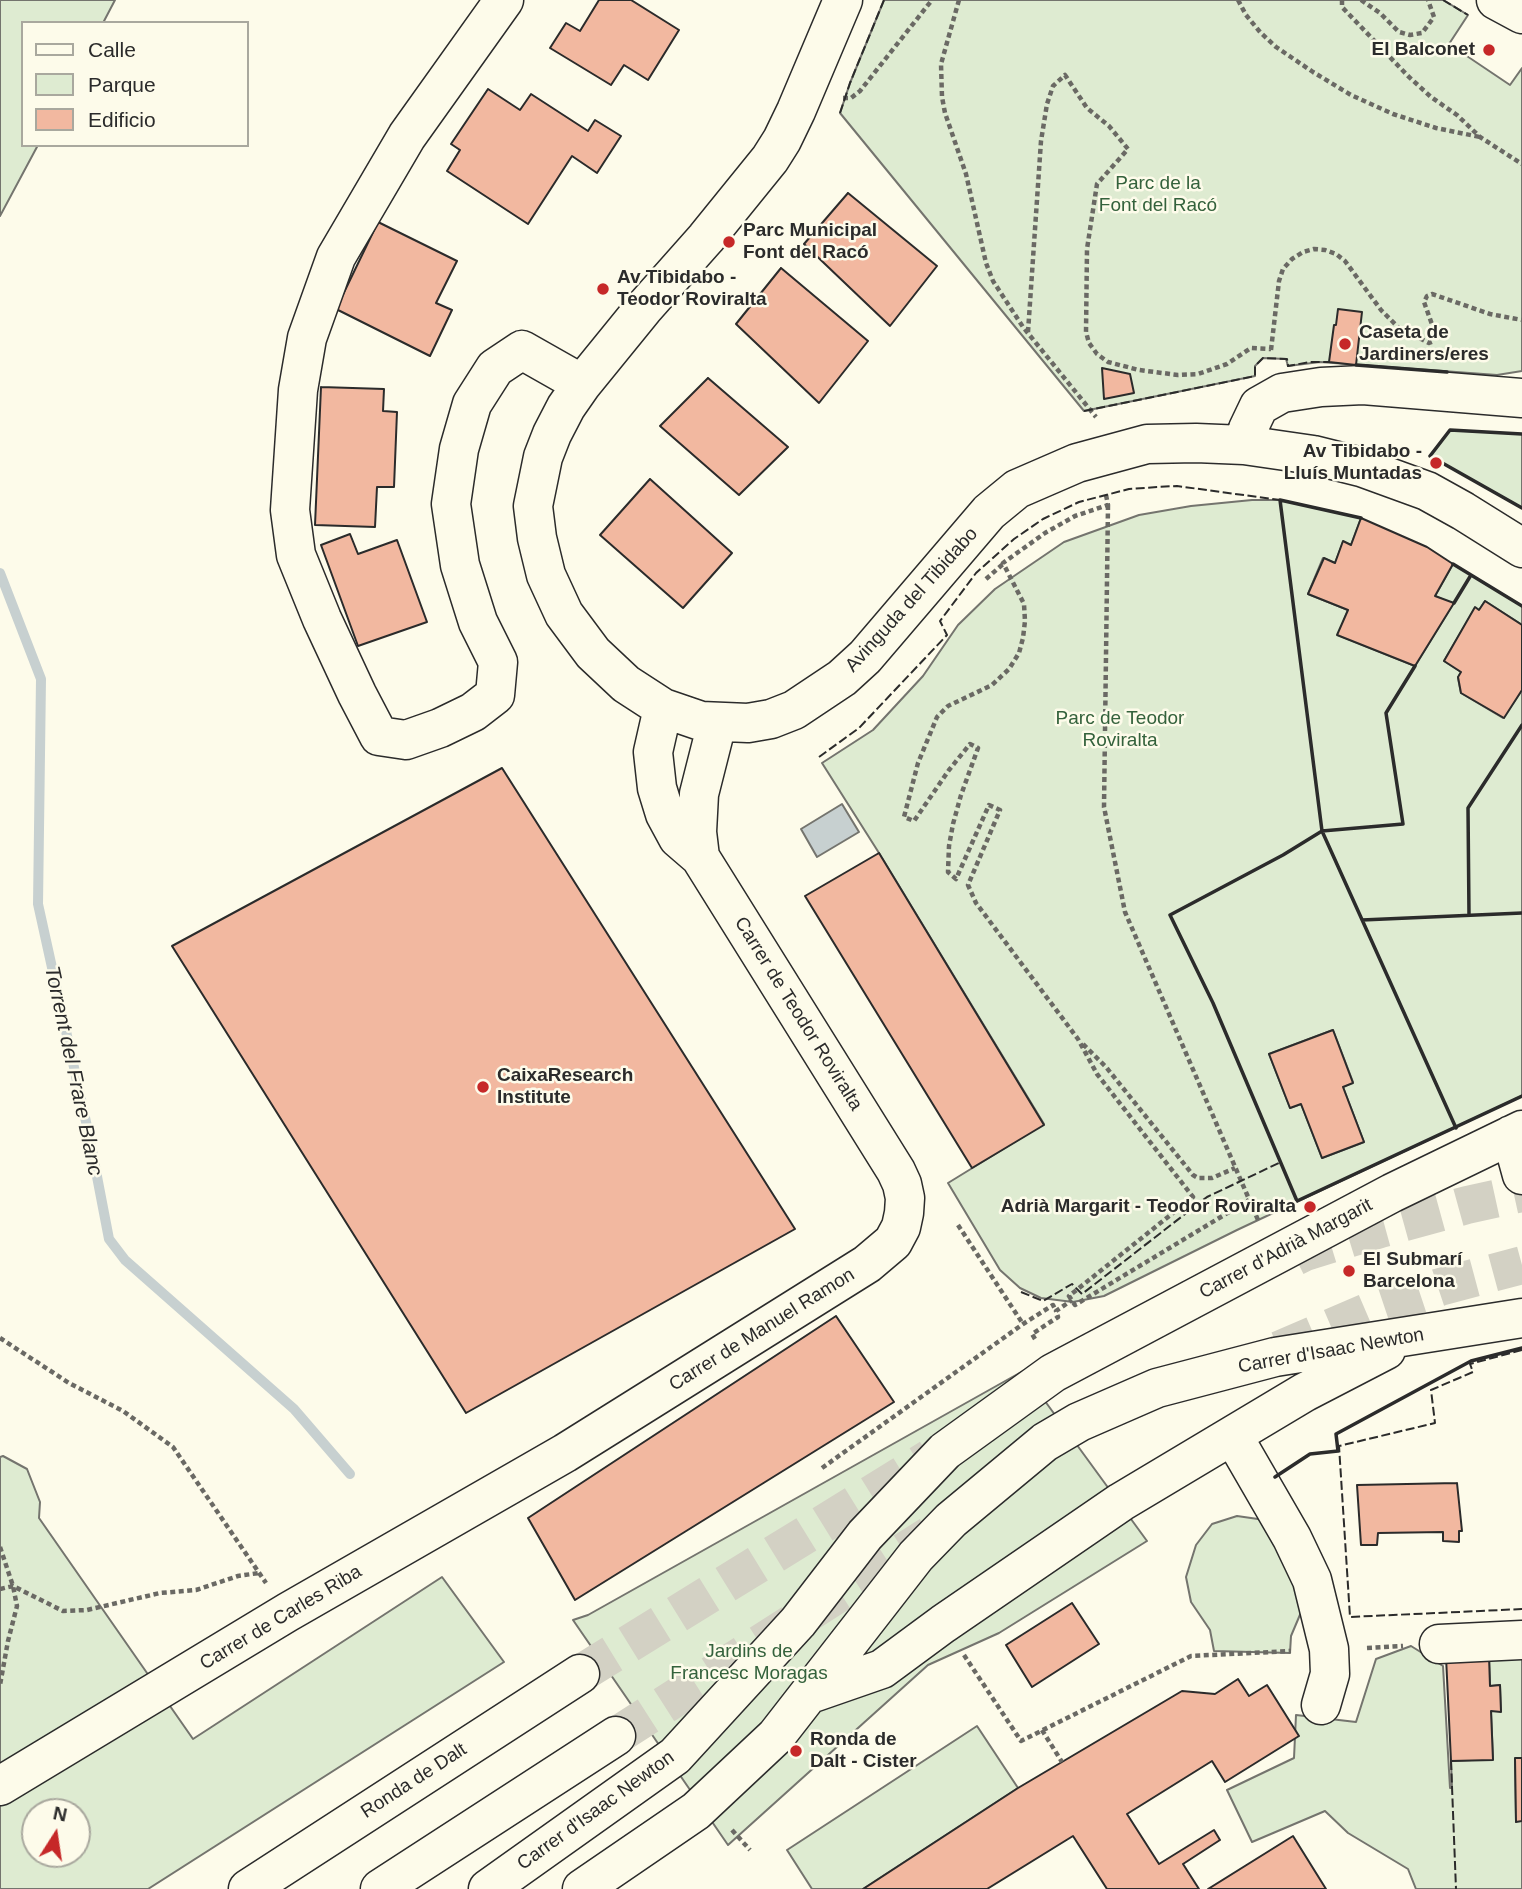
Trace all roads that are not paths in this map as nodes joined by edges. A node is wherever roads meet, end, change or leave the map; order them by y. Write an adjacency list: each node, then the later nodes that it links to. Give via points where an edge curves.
1 (504, 0): 5 (main road, via 407,136 336,257 307,338 298,390 289,510 296,555 379,736 406,740 440,728 495,695 498,662 478,622 460,565 451,504 472,404 495,368 522,349)
2 (843, 0): 5 (main road, Avinguda del Tibidabo, via 796,111 770,159)
3 (1496, 0): 4 (main road)
4 (1522, 14)
5 (582, 384): 9 (main road, Avinguda del Tibidabo, via 552,433 533,506 546,575 564,614 593,653 626,684)
6 (1522, 398): 7 (main road, via 1363,385 1282,393 1259,406)
7 (1244, 445): 8 (main road, Avinguda del Tibidabo, via 1361,467 1427,491); 10 (main road, Avinguda del Tibidabo, via 1147,444 1077,463 1017,489 989,512 842,678 794,710 771,719)
8 (1522, 548)
9 (663, 708): 10 (main road, Avinguda del Tibidabo); 11 (main road, Carrer de Teodor Roviralta, via 653,752 657,788 678,838)
10 (717, 723): 11 (main road, Carrer de Teodor Roviralta, via 699,794)
11 (700, 857): 13 (main road, Carrer de Teodor Roviralta)
12 (1516, 1132): 14 (main road); 17 (main road, Carrer d'Adrià Margarit)
13 (896, 1171): 19 (main road, Carrer de Manuel Ramon, via 904,1213 893,1242 881,1254)
14 (1522, 1175)
15 (1522, 1318): 16 (main road, Carrer d'Isaac Newton)
16 (1417, 1335): 18 (main road, via 1305,1392); 23 (main road, Carrer d'Isaac Newton, via 1275,1357 1157,1388 1045,1442 951,1520 916,1556)
17 (1045, 1357): 27 (main road, Carrer d'Isaac Newton, via 865,1535 798,1622 675,1756)
18 (1233, 1436): 23 (main road, via 1121,1502 882,1669); 24 (main road, via 1312,1580 1329,1649 1330,1674)
19 (565, 1453): 26 (main road, Carrer de Carles Riba, via 288,1612)
20 (1522, 1640): 21 (main road)
21 (1439, 1644)
22 (580, 1674): 28 (main road, Ronda de Dalt)
23 (810, 1694): 30 (main road, Carrer d'Isaac Newton, via 776,1736 696,1811)
24 (1321, 1704)
25 (616, 1736): 29 (main road)
26 (0, 1786)
27 (499, 1886)
28 (248, 1889)
29 (380, 1889)
30 (582, 1889)

